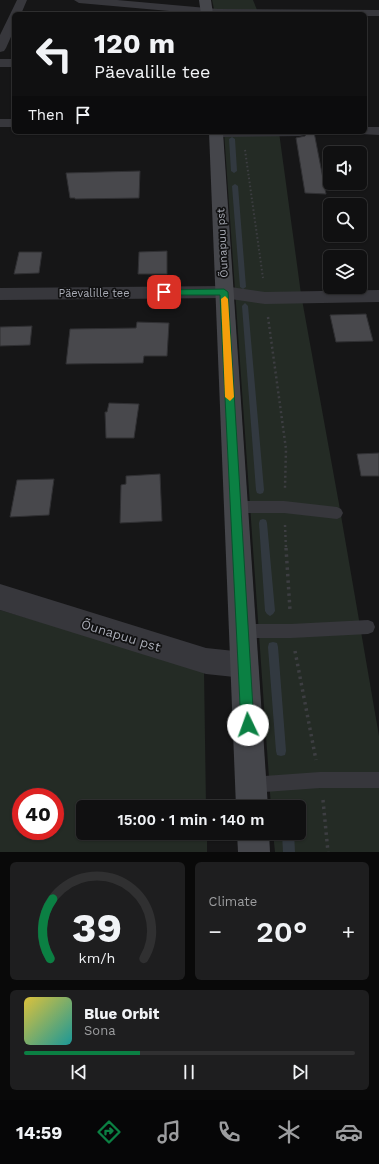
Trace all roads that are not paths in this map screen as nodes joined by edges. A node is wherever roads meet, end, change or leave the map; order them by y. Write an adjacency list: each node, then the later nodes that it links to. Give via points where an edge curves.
1 (22, 0): 4 (street)
2 (79, 0): 3 (street)
3 (206, 8): 5 (street)
4 (16, 12)
5 (344, 12)
6 (367, 13): 7 (street)
7 (379, 13)
8 (12, 21): 9 (street)
9 (0, 48)
10 (0, 63): 11 (street)
11 (12, 63)
12 (0, 123): 13 (street)
13 (12, 123)
14 (367, 131): 15 (street)
15 (379, 131)
16 (216, 134): 17 (street, Õunapuu pst)
17 (224, 292): 18 (street, Päevalille tee); 19 (street, Päevalille tee, via 265,298); 20 (street, Õunapuu pst)
18 (0, 294)
19 (379, 296)
20 (235, 507): 21 (lane, via 284,507); 24 (street, Õunapuu pst)
21 (337, 513)
22 (0, 597): 25 (street, Õunapuu pst, via 206,662)
23 (368, 627): 24 (lane, via 291,632)
24 (243, 631): 25 (street, Õunapuu pst)
25 (244, 665): 27 (street, Õunapuu pst)
26 (379, 780): 27 (lane, via 320,780)
27 (251, 796)
28 (253, 840): 29 (street)
29 (254, 852)

